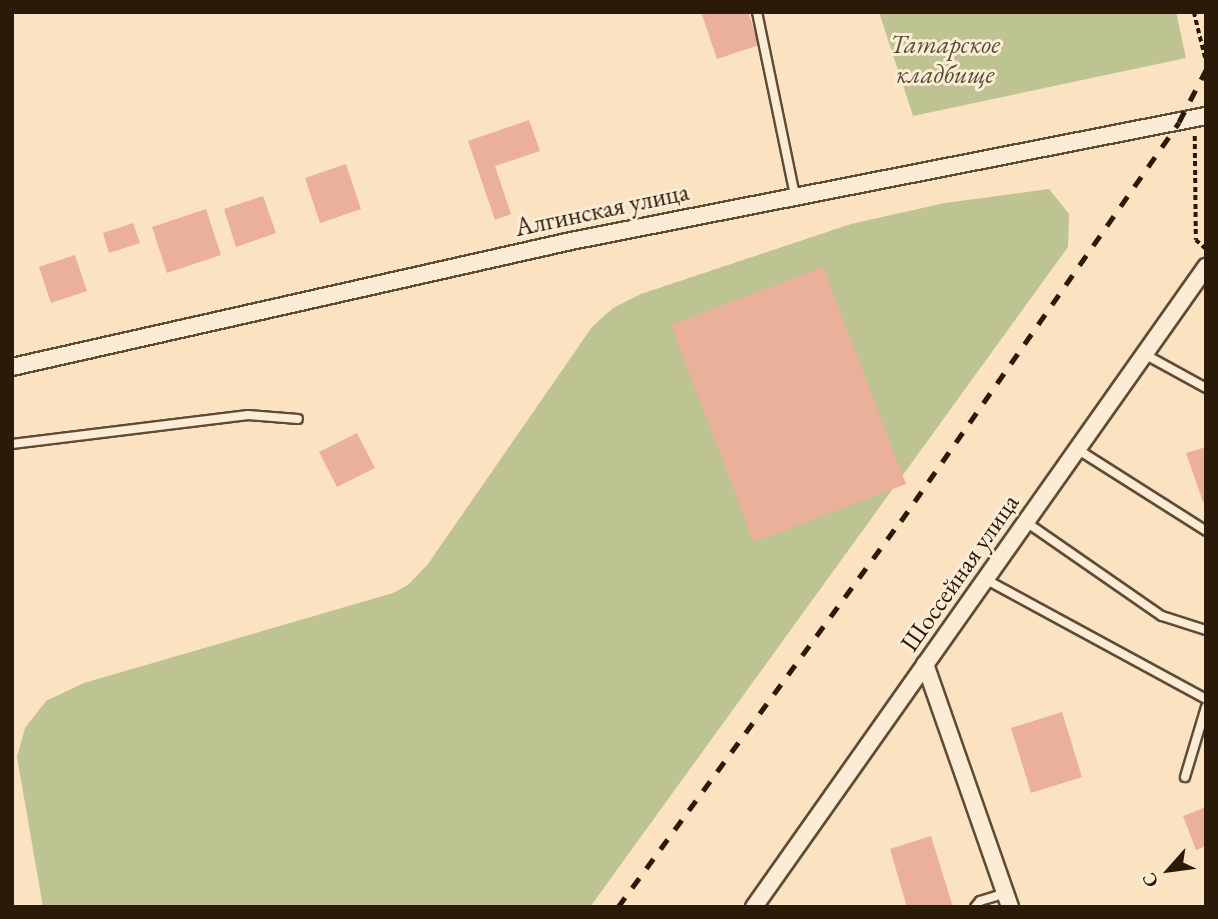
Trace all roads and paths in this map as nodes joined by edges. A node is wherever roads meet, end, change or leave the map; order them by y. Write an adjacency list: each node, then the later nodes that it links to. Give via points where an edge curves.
1 (757, 12): 5 (lane)
2 (1194, 12): 3 (path)
3 (1206, 61)
4 (1200, 117): 5 (street, Алгинская улица); 6 (path, via 1196,240)
5 (795, 195): 9 (street, Алгинская улица)
6 (1206, 249)
7 (1206, 267): 8 (street, Шоссейная улица)
8 (1144, 354): 10 (lane); 13 (street, Шоссейная улица)
9 (12, 367)
10 (1206, 388)
11 (298, 419): 12 (lane, via 248,415)
12 (12, 444)
13 (1077, 449): 14 (street, Шоссейная улица); 15 (lane)
14 (1026, 522): 16 (street, Шоссейная улица); 17 (lane, via 1162,615)
15 (1206, 531)
16 (985, 579): 18 (street, Шоссейная улица); 19 (lane)
17 (1206, 630)
18 (925, 664): 22 (street); 23 (street, Шоссейная улица)
19 (1206, 699)
20 (1206, 708): 21 (lane)
21 (1185, 777)
22 (1008, 900): 24 (lane)
23 (754, 907)
24 (975, 907)

